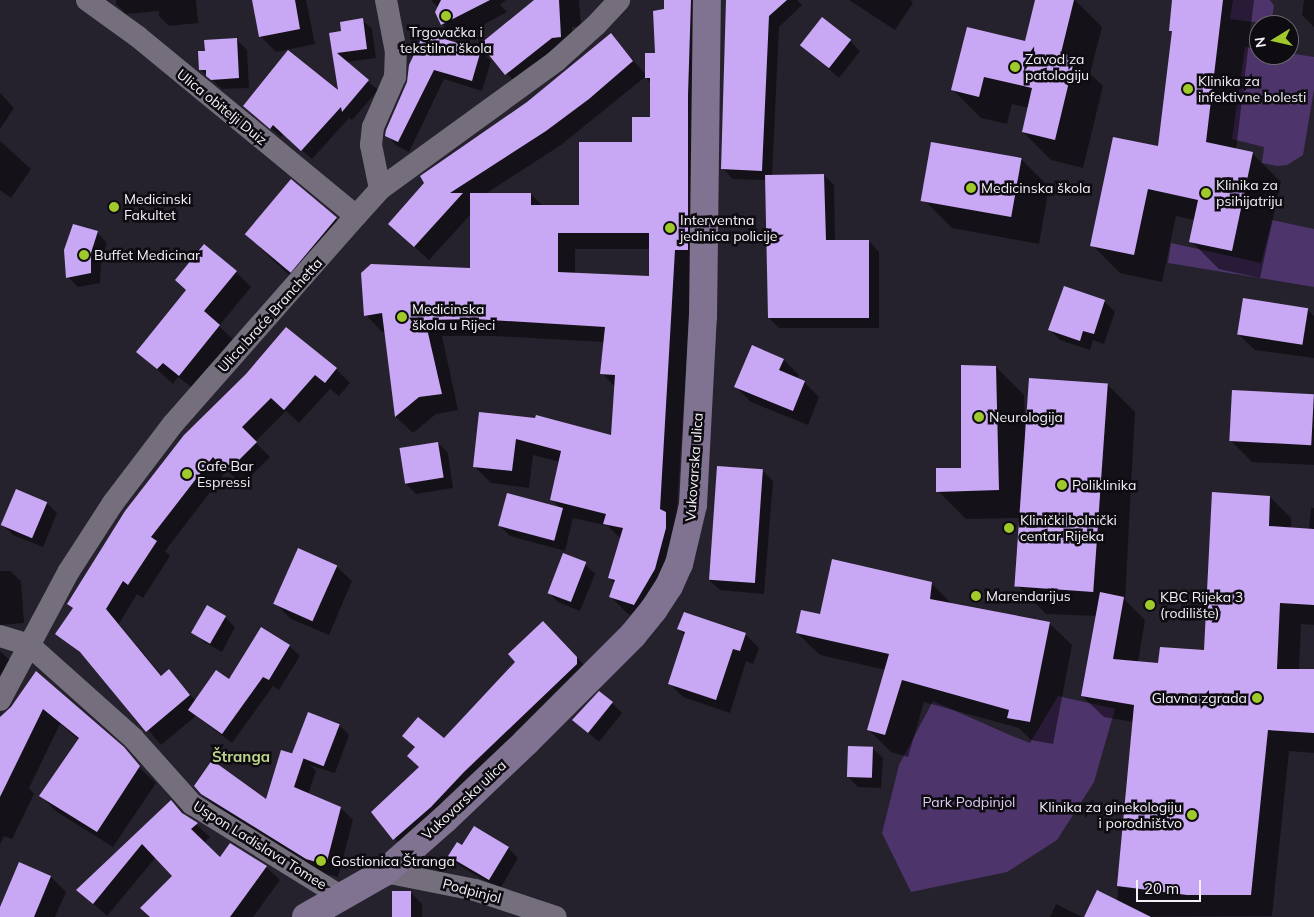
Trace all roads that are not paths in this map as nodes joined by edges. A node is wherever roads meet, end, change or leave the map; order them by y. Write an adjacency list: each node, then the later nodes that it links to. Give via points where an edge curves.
1 (87, 0): 6 (street, Ulica obitelji Duiz, via 137,36)
2 (386, 0): 5 (street, via 396,52 395,77 373,127 371,145)
3 (619, 0): 5 (street, Ulica braće Branchetta, via 556,61)
4 (707, 0): 10 (main road, Vukovarska ulica, via 703,317 693,505 688,537 679,564 669,586 633,635 526,742)
5 (380, 189): 6 (street, Ulica braće Branchetta)
6 (356, 216): 8 (street, Ulica braće Branchetta, via 155,447 69,570)
7 (0, 636): 8 (street)
8 (29, 645): 9 (street, Ulica braće Branchetta); 11 (street, Uspon Ladislava Tomee, via 133,738 192,804)
9 (0, 700)
10 (386, 872): 11 (main road, Vukovarska ulica); 13 (street, Podpinjol, via 475,890)
11 (342, 897): 12 (main road, Vukovarska ulica)
12 (306, 917)
13 (556, 917)

